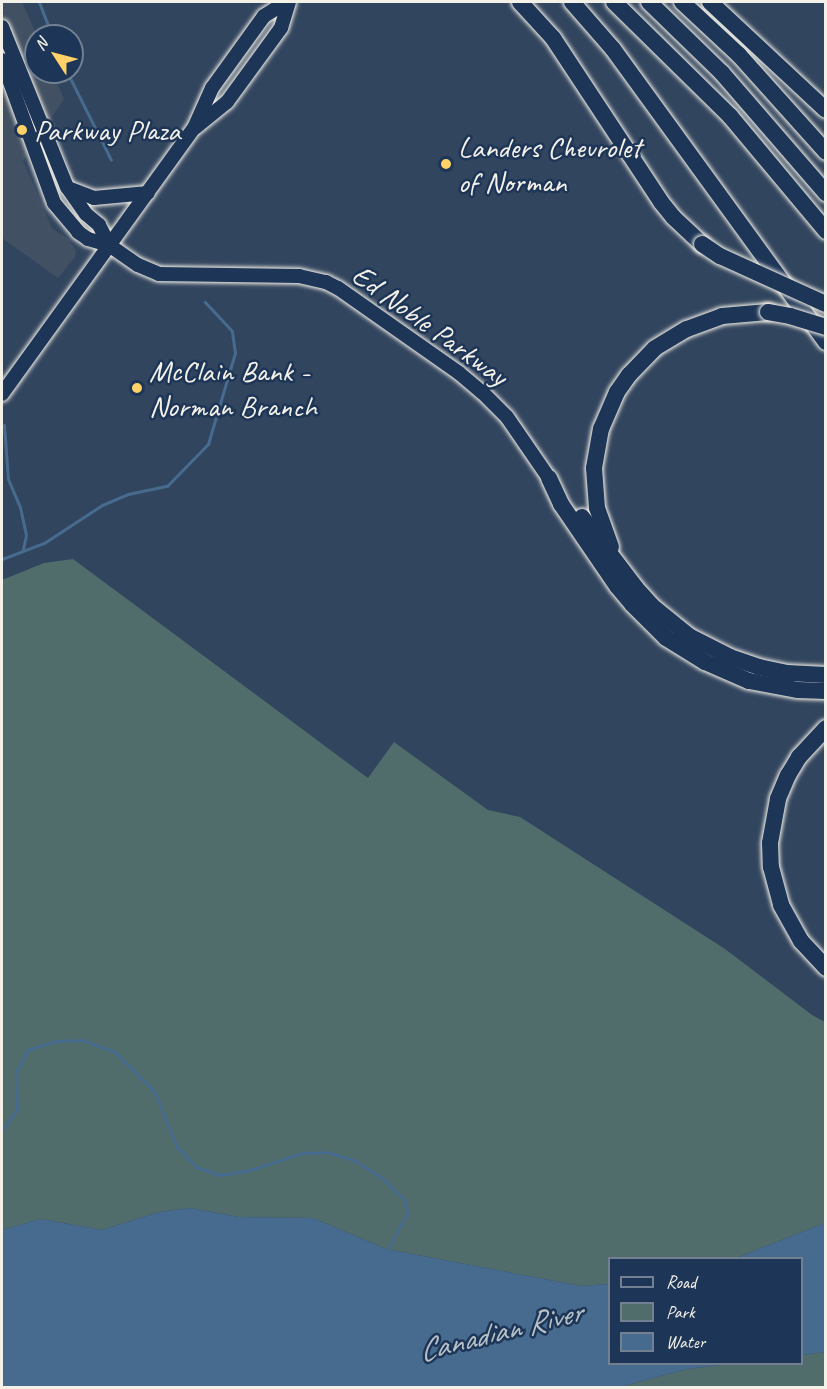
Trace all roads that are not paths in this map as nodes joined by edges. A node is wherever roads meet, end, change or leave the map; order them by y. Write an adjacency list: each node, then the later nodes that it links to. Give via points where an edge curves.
1 (287, 2): 11 (main road, via 264,16 212,88); 11 (main road, via 281,28 234,93)
2 (520, 2): 18 (highway, bridge, via 553,38 673,217 720,256)
3 (572, 2): 20 (highway, via 613,49)
4 (614, 2): 16 (highway, via 730,116)
5 (649, 2): 15 (highway, via 722,74)
6 (682, 2): 12 (highway, via 739,55)
7 (711, 2): 10 (highway)
8 (2, 27): 13 (main road, Ed Noble Parkway)
9 (2, 60): 17 (main road, Ed Noble Parkway, via 59,212 88,239)
10 (825, 110)
11 (194, 128): 14 (main road)
12 (825, 152)
13 (67, 187): 14 (main road, via 94,198); 17 (main road, Ed Noble Parkway, via 99,225)
14 (148, 193): 17 (main road)
15 (825, 193)
16 (825, 231)
17 (110, 245): 21 (main road); 22 (main road, Ed Noble Parkway, via 159,274 299,276 338,288 482,392 507,417)
18 (825, 304)
19 (825, 327): 23 (highway, bridge, via 768,312 722,316 687,329 655,348 629,375 601,429 594,468 597,508)
20 (825, 342)
21 (2, 394)
22 (549, 478): 23 (highway); 25 (highway, via 561,504 617,586 666,638 705,662 748,681)
23 (615, 559): 24 (highway, via 652,606 689,636 759,667)
24 (825, 675)
25 (825, 691)
26 (825, 728): 27 (highway, via 788,775 778,799 770,843 774,886 785,915)
27 (825, 968)

